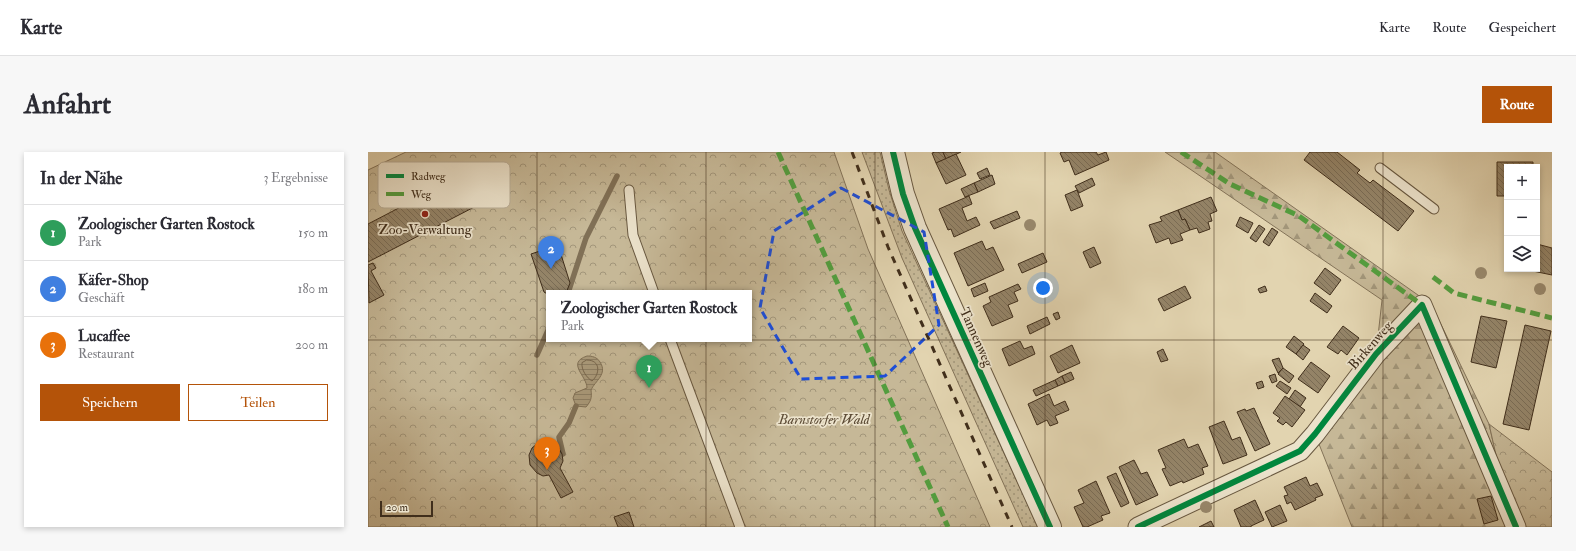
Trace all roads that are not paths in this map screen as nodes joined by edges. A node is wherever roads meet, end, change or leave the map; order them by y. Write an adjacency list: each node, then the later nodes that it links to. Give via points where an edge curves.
1 (893, 152): 8 (street, Tannenweg, via 903,194 915,228)
2 (1380, 168): 4 (lane)
3 (629, 190): 5 (lane, via 634,235)
4 (1434, 209)
5 (653, 290)
6 (671, 342): 7 (lane)
7 (740, 527)
8 (1050, 527)
9 (1138, 527): 10 (street, Birkenweg, via 1300,452 1376,354 1422,305)
10 (1516, 527)

